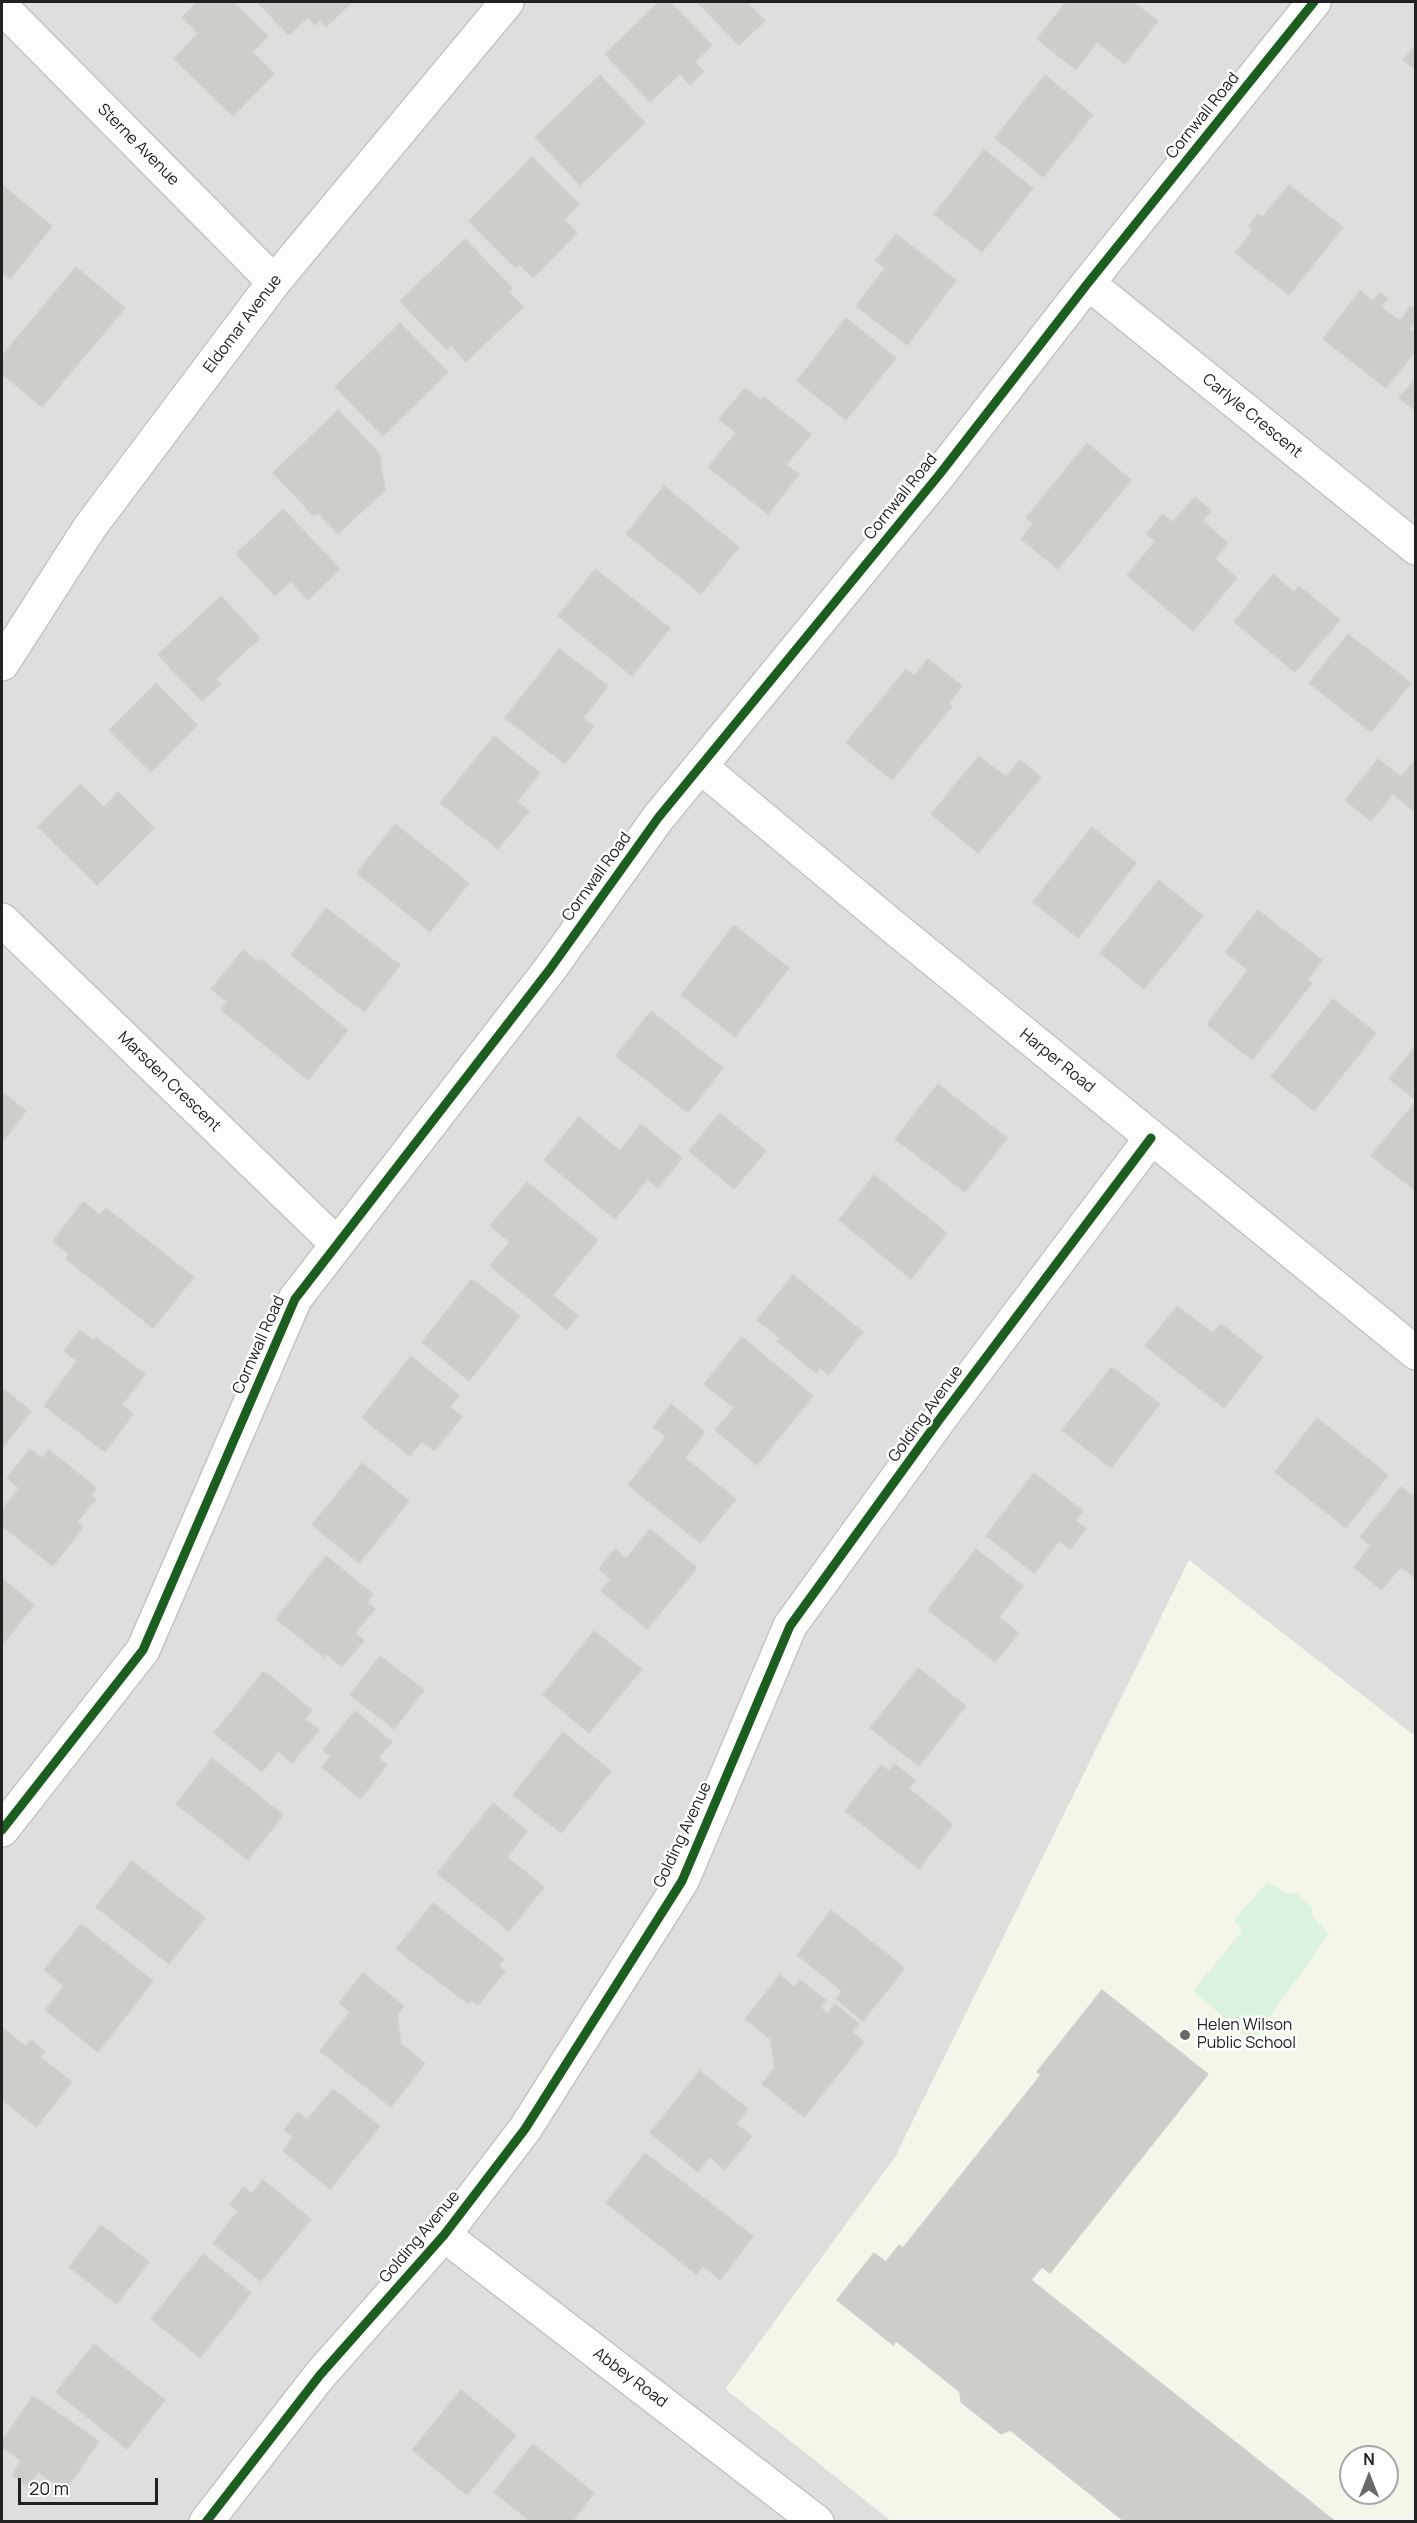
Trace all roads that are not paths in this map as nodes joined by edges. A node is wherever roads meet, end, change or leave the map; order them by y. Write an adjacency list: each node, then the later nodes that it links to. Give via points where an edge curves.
1 (507, 2): 4 (street, Eldomar Avenue)
2 (1314, 2): 5 (street, Cornwall Road)
3 (2, 7): 4 (street, Sterne Avenue)
4 (274, 282): 7 (street, Eldomar Avenue, via 90,527)
5 (1088, 283): 6 (street, Carlyle Crescent); 8 (street, Cornwall Road, via 939,475)
6 (1416, 548)
7 (2, 664)
8 (701, 767): 10 (street, Harper Road); 11 (street, Cornwall Road, via 658,818 550,969)
9 (2, 920): 11 (street, Marsden Crescent)
10 (1151, 1138): 12 (street, Harper Road); 14 (street, Golding Avenue, via 790,1626 682,1881 525,2129)
11 (337, 1244): 13 (street, Cornwall Road, via 295,1299 143,1650)
12 (1416, 1353)
13 (2, 1830)
14 (444, 2235): 15 (street, Golding Avenue, via 320,2376); 16 (street, Abbey Road)
15 (206, 2522)
16 (816, 2522)

